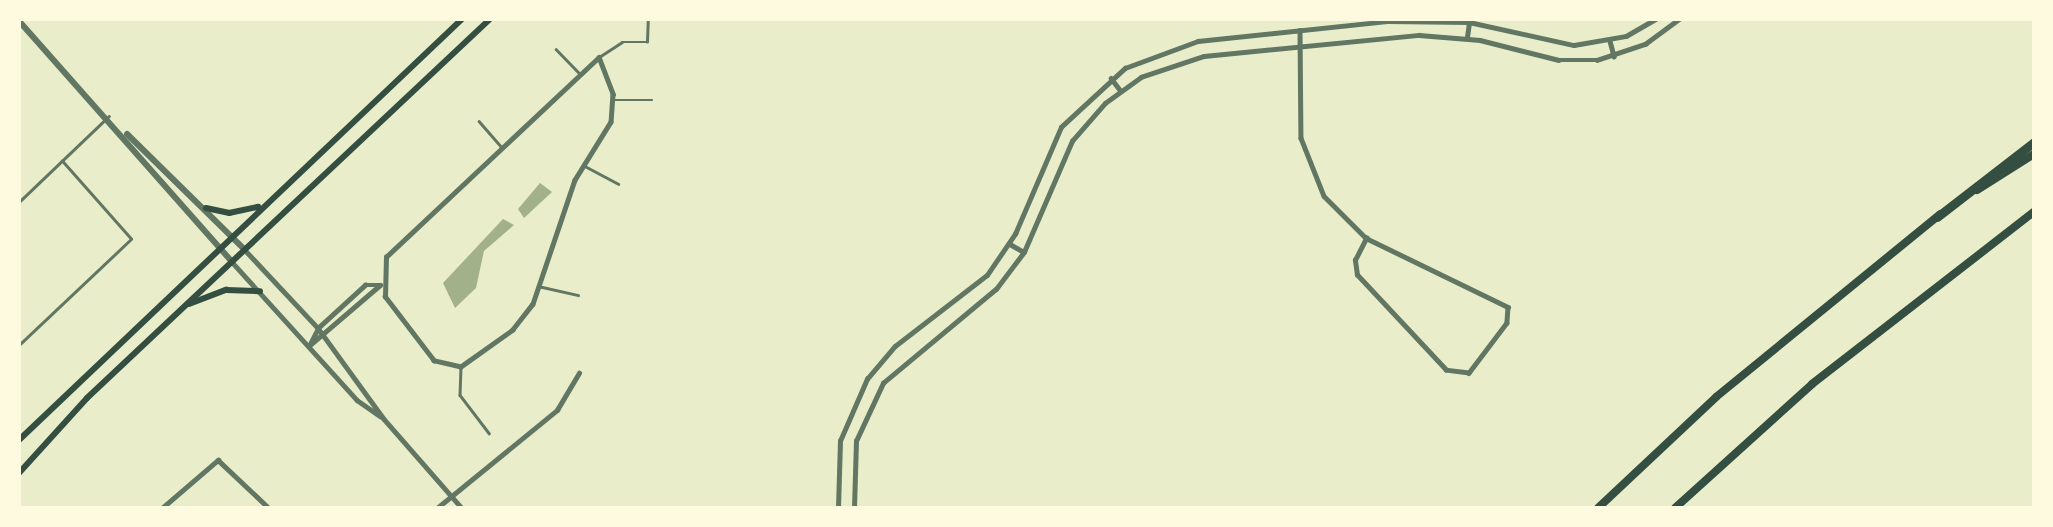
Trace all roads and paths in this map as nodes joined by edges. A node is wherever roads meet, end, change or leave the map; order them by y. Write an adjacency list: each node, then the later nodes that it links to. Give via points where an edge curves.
1 (462, 19): 30 (main road)
2 (490, 19): 38 (main road)
3 (648, 19): 14 (lane, via 647,42 622,42)
4 (1655, 19): 10 (street)
5 (1679, 19): 13 (street, via 1654,39)
6 (19, 21): 20 (street)
7 (1469, 22): 8 (street, via 1407,20); 9 (street); 10 (street, via 1558,44)
8 (1300, 30): 11 (street); 16 (street, via 1188,43)
9 (1467, 37): 11 (street); 13 (street, via 1559,60)
10 (1610, 41): 13 (street)
11 (1300, 46): 17 (street, via 1186,60); 35 (street, via 1299,122 1306,156 1324,196)
12 (556, 49): 15 (lane)
13 (1614, 56)
14 (599, 57): 15 (street); 18 (street)
15 (579, 73): 24 (street)
16 (1111, 78): 17 (street); 36 (street, via 1054,138)
17 (1120, 90): 39 (street, via 1066,149)
18 (614, 100): 19 (lane); 27 (street, via 611,122)
19 (652, 100)
20 (109, 116): 22 (street); 26 (lane)
21 (479, 121): 24 (lane)
22 (122, 131): 31 (street); 37 (street)
23 (2034, 142): 33 (highway)
24 (502, 147): 41 (street, via 386,257)
25 (2034, 154): 33 (highway)
26 (62, 161): 29 (lane); 48 (lane, via 131,239)
27 (583, 165): 28 (lane); 42 (street)
28 (618, 184)
29 (19, 202)
30 (263, 205): 31 (main road, via 229,213); 34 (main road)
31 (206, 208): 34 (street)
32 (2034, 212): 64 (highway, via 1812,384)
33 (1937, 217): 63 (highway, via 1716,397)
34 (231, 235): 37 (main road); 38 (street)
35 (1366, 238): 35 (street, via 1508,307 1507,323 1469,373 1446,370 1357,275 1354,260)
36 (1010, 244): 39 (street); 61 (street, via 974,290 895,346 867,379 840,441)
37 (219, 247): 40 (street); 54 (main road)
38 (245, 250): 40 (main road); 46 (street)
39 (1024, 252): 62 (street, via 986,299 908,356 883,383 856,441)
40 (232, 262): 43 (street); 45 (main road)
41 (381, 285): 46 (street, via 365,285); 47 (street); 50 (street, via 392,310 434,360)
42 (538, 286): 44 (lane); 50 (street, via 519,324)
43 (260, 291): 45 (main road, via 226,290); 49 (street)
44 (578, 295)
45 (187, 304): 55 (main road)
46 (318, 328): 47 (street); 49 (street)
47 (325, 337): 49 (street); 52 (street)
48 (19, 345)
49 (309, 346): 52 (street)
50 (461, 367): 53 (lane, via 460,395)
51 (579, 373): 56 (street, via 557,410)
52 (384, 419): 56 (street)
53 (489, 433)
54 (19, 438)
55 (19, 472)
56 (451, 495): 59 (street); 60 (street)
57 (162, 508): 58 (street, via 218,460)
58 (269, 508)
59 (437, 508)
60 (462, 508)
61 (838, 508)
62 (854, 508)
63 (1598, 508)
64 (1675, 508)

